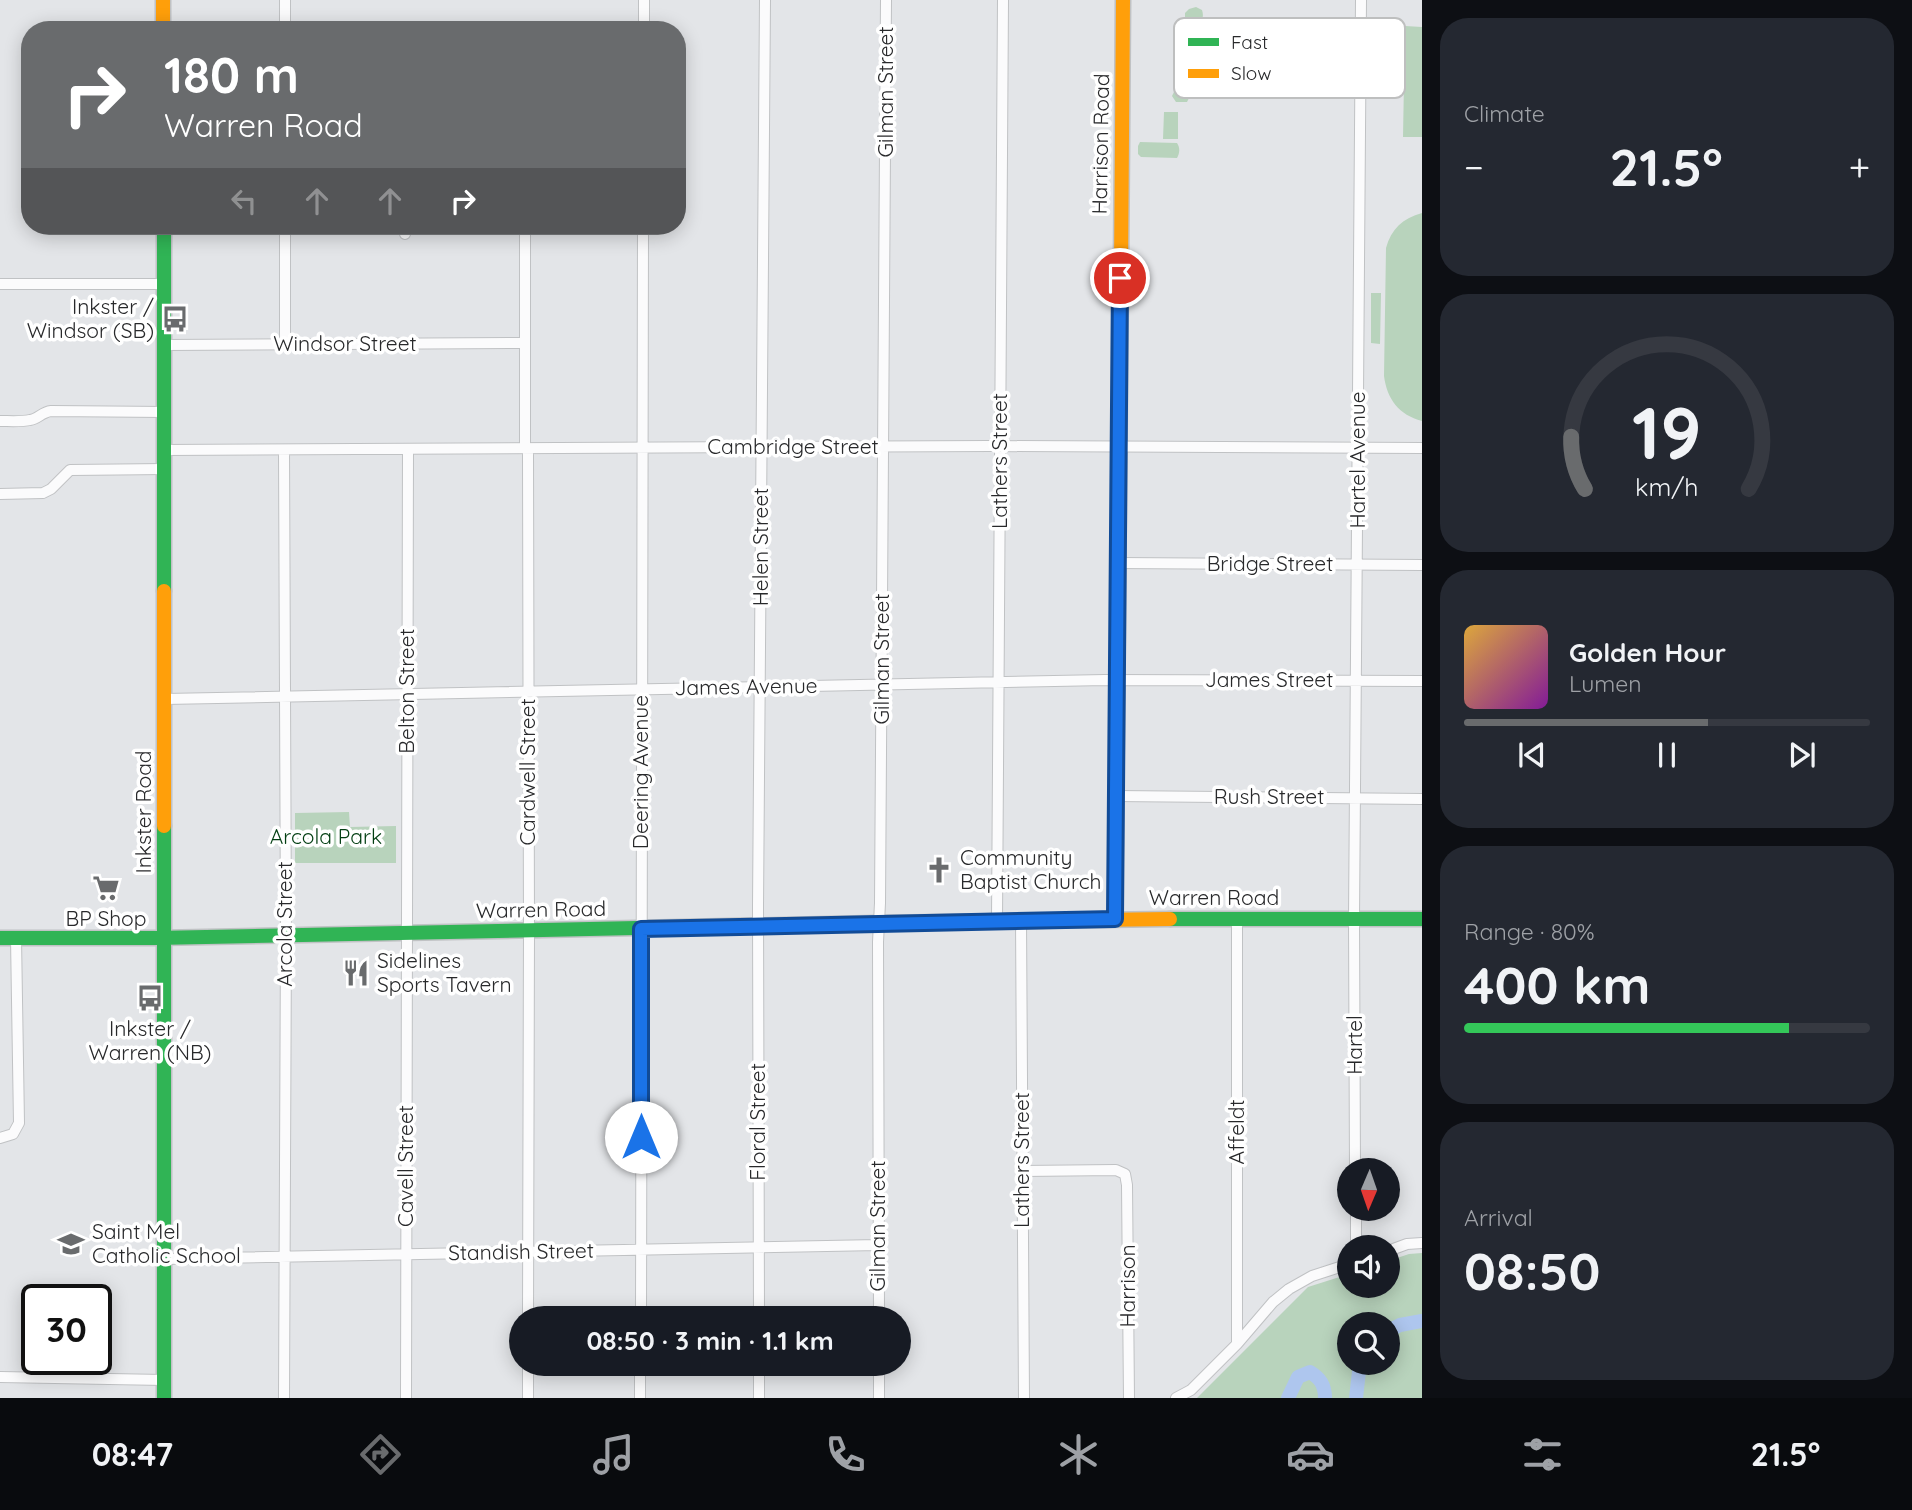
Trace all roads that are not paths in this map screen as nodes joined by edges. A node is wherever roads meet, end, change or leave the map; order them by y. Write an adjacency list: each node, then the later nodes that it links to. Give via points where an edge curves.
1 (163, 0): 10 (main road)
2 (285, 0): 11 (street)
3 (644, 0): 12 (street)
4 (765, 0): 27 (street, Helen Street)
5 (886, 0): 28 (street, Gilman Street)
6 (1003, 0): 25 (street, Lathers Street)
7 (1123, 0): 26 (main road, Harrison Road)
8 (1361, 0): 9 (street, Hartel Avenue)
9 (1361, 18)
10 (163, 21)
11 (285, 21)
12 (644, 21)
13 (1360, 98): 29 (street, Hartel Avenue)
14 (164, 235): 19 (main road, Inkster Road)
15 (285, 235): 22 (street)
16 (525, 235): 20 (street, Cardwell Street)
17 (643, 235): 30 (street, Deering Avenue)
18 (0, 284): 19 (street)
19 (165, 284): 21 (main road, Inkster Road)
20 (525, 344): 22 (street, Windsor Street); 33 (street, Cardwell Street)
21 (165, 345): 22 (street, Windsor Street); 23 (main road, Inkster Road)
22 (285, 345)
23 (165, 412): 24 (street, via 51,411 28,421); 34 (main road, Inkster Road)
24 (0, 421)
25 (1000, 446): 26 (street, Cambridge Street); 28 (street, Cambridge Street); 44 (street, Lathers Street)
26 (1118, 446): 29 (street, Cambridge Street); 38 (main road, Harrison Road)
27 (762, 447): 28 (street, Cambridge Street); 30 (street, Cambridge Street); 46 (street, Helen Street)
28 (883, 447): 45 (street, Gilman Street)
29 (1358, 447): 31 (street, Cambridge Street); 39 (street, Hartel Avenue)
30 (642, 448): 33 (street, Cambridge Street); 47 (street, Deering Avenue)
31 (1422, 448)
32 (408, 449): 33 (street, Cambridge Street); 35 (street, Cambridge Street); 49 (street, Belton Street)
33 (527, 449): 48 (street, Cardwell Street)
34 (165, 450): 35 (street, Cambridge Street); 36 (main road, Inkster Road)
35 (284, 450): 50 (street, Arcola Street)
36 (165, 469): 37 (street, via 70,470 43,493); 51 (main road, Inkster Road)
37 (0, 494)
38 (1117, 563): 39 (street, Bridge Street); 41 (main road, Harrison Road)
39 (1358, 564): 40 (street, Bridge Street); 42 (street, Hartel Avenue)
40 (1422, 565)
41 (1116, 680): 42 (street, James Street); 44 (street, James Avenue); 52 (main road, Harrison Road)
42 (1357, 681): 43 (street, James Street); 53 (street, Hartel Avenue)
43 (1422, 681)
44 (998, 682): 45 (street, James Avenue); 59 (street, Lathers Street)
45 (881, 685): 46 (street, James Avenue); 61 (street, Gilman Street)
46 (760, 687): 47 (street, James Avenue); 62 (street, Helen Street)
47 (641, 689): 48 (street, James Avenue); 63 (street, Deering Avenue)
48 (528, 692): 49 (street, James Avenue); 64 (street, Cardwell Street)
49 (407, 693): 50 (street, James Avenue); 65 (street, Belton Street)
50 (285, 696): 51 (street, James Avenue); 66 (street, Arcola Street)
51 (165, 699): 69 (main road, Inkster Road)
52 (1116, 796): 53 (street, Rush Street); 55 (main road, Harrison Road)
53 (1356, 798): 54 (street, Rush Street); 56 (street, Hartel Avenue)
54 (1422, 799)
55 (1115, 919): 58 (main road, Warren Road); 60 (main road, Warren Road)
56 (1354, 919): 57 (main road, Warren Road); 58 (main road, Warren Road); 71 (street, Hartel)
57 (1422, 919)
58 (1237, 920): 87 (street, Affeldt)
59 (997, 921): 60 (main road, Warren Road); 61 (main road, Warren Road)
60 (1021, 921): 72 (street, Lathers Street)
61 (880, 924): 62 (main road, Warren Road); 74 (street, Gilman Street)
62 (758, 926): 63 (main road, Warren Road); 75 (street, Floral Street)
63 (641, 929): 64 (main road, Warren Road); 77 (street, Deering Avenue)
64 (530, 931): 65 (main road, Warren Road); 78 (street, Cardwell Street)
65 (406, 933): 66 (main road, Warren Road); 79 (street, Cavell Street)
66 (286, 935): 69 (main road, Warren Road); 80 (street, Arcola Street)
67 (0, 938): 68 (main road, Warren Road)
68 (16, 938): 69 (main road, Warren Road); 70 (street, via 19,1123 13,1134)
69 (165, 938): 81 (main road, Inkster Road)
70 (0, 1138)
71 (1356, 1158)
72 (1023, 1171): 101 (street, Lathers Street); 102 (street, Harrison, via 1116,1170 1125,1174)
73 (1422, 1243): 76 (street)
74 (878, 1245): 75 (street, Standish Street); 86 (street, Gilman Street)
75 (758, 1247): 77 (street, Standish Street); 85 (street, Floral Street)
76 (1400, 1247)
77 (641, 1250): 78 (street, Standish Street); 84 (street, Deering Avenue)
78 (528, 1252): 79 (street, Standish Street); 83 (street, Cardwell Street)
79 (405, 1255): 80 (street, Standish Street); 96 (street, Cavell Street)
80 (283, 1257): 81 (street, Standish Street); 95 (street, Arcola Street)
81 (164, 1259): 93 (main road, Inkster Road)
82 (1337, 1268): 87 (street, via 1289,1289)
83 (528, 1306)
84 (641, 1306)
85 (759, 1306)
86 (879, 1306)
87 (1237, 1344): 103 (street, via 1191,1390)
88 (528, 1376): 97 (street)
89 (640, 1376): 98 (street)
90 (759, 1376): 99 (street)
91 (879, 1376): 100 (street)
92 (0, 1377): 93 (street)
93 (164, 1380): 94 (main road, Inkster Road)
94 (164, 1398)
95 (284, 1398)
96 (406, 1398)
97 (528, 1398)
98 (640, 1398)
99 (759, 1398)
100 (879, 1398)
101 (1024, 1398)
102 (1129, 1398)
103 (1176, 1398)

